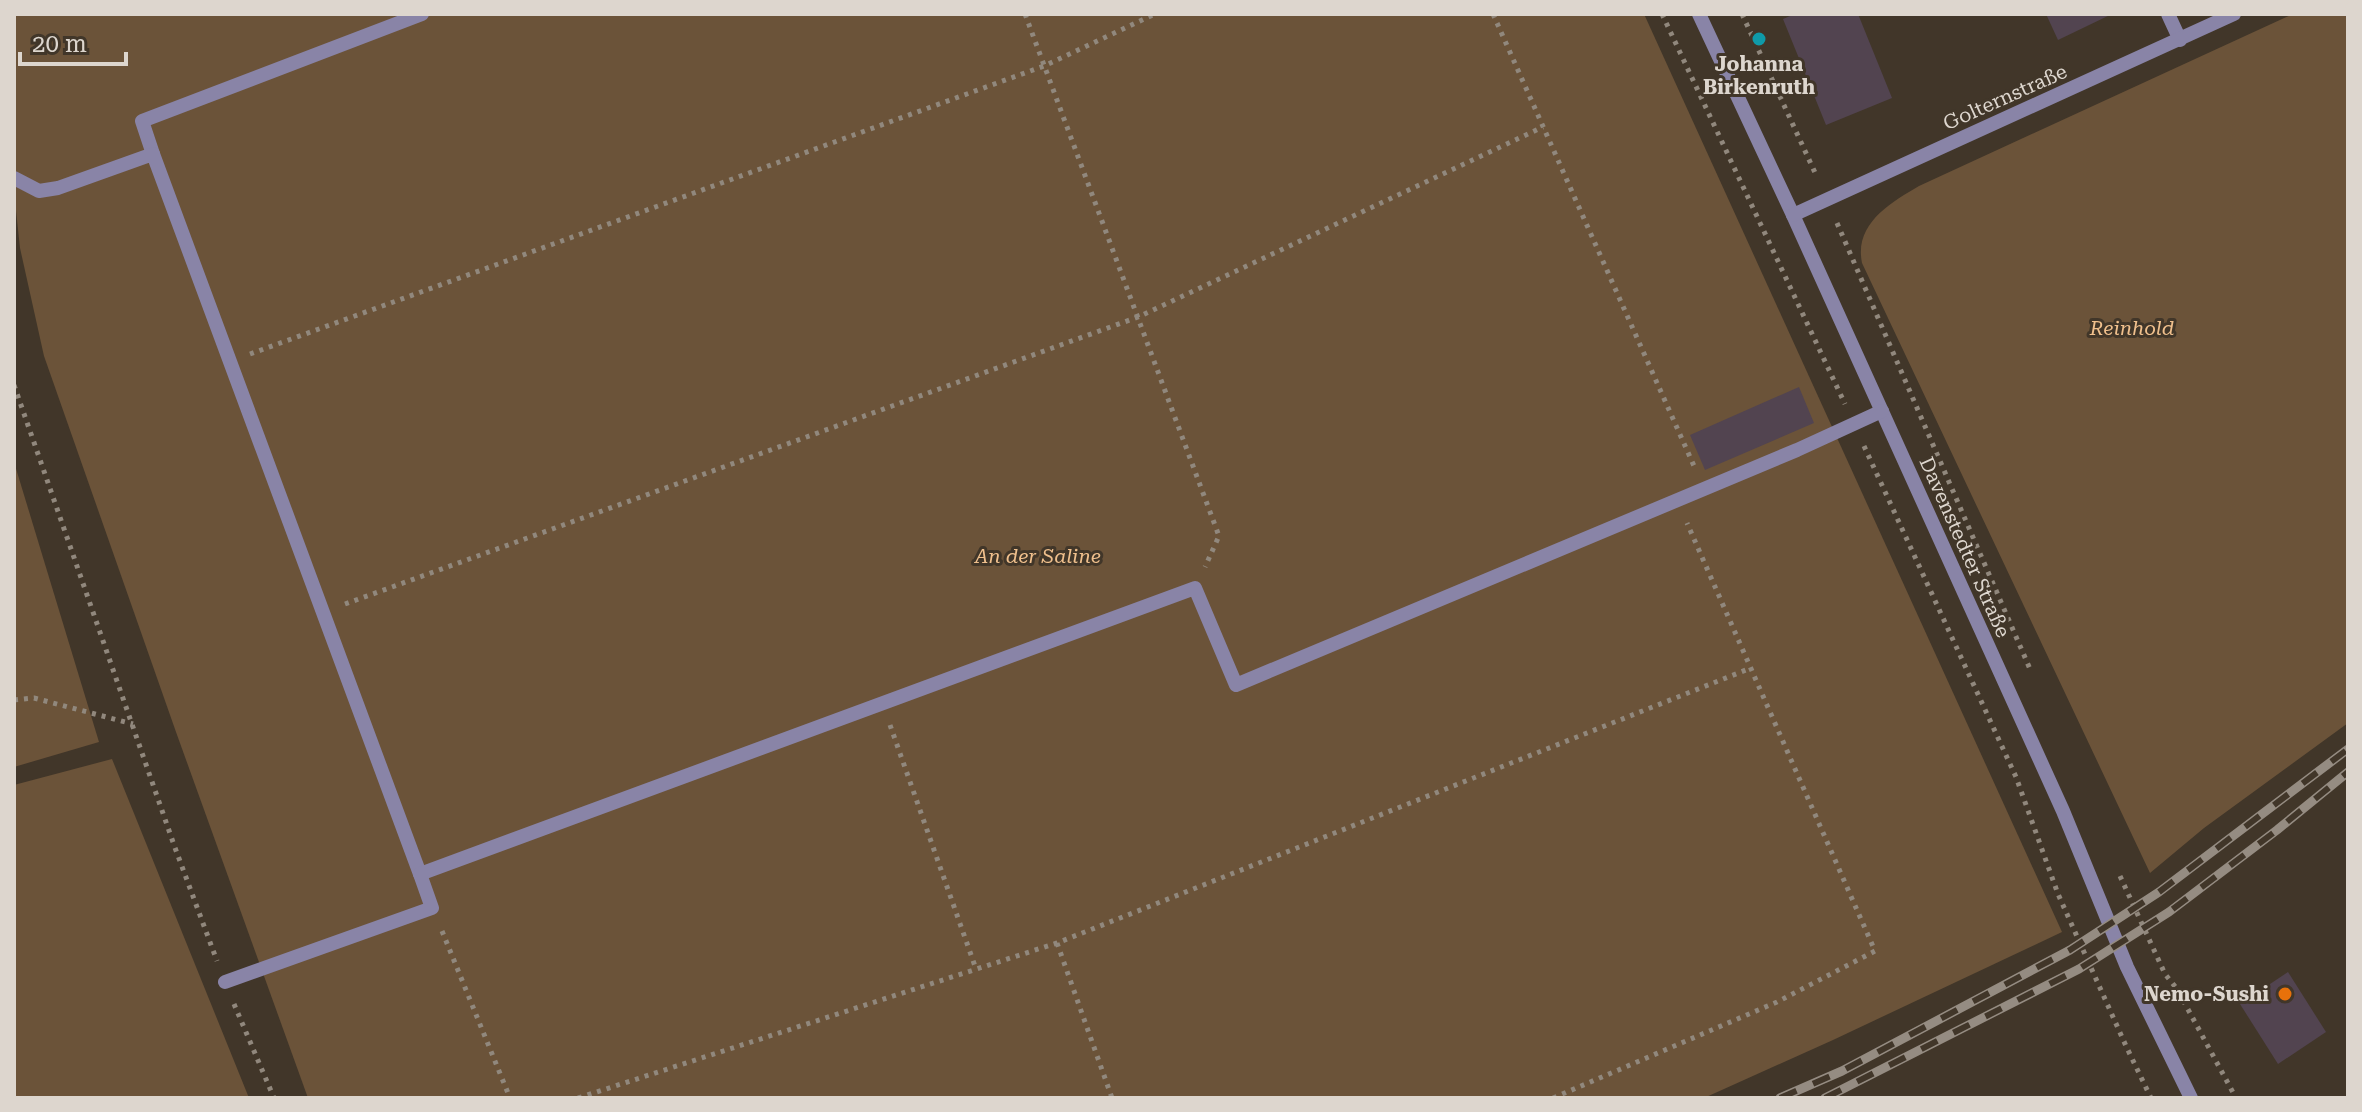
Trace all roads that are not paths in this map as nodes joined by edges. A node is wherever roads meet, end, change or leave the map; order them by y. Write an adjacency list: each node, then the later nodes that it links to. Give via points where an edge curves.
1 (422, 14): 6 (street, via 142,121)
2 (1699, 14): 8 (street, Davenstedter Straße)
3 (2168, 14): 5 (street)
4 (2234, 14): 5 (street, Golternstraße)
5 (2180, 40): 8 (street, Golternstraße)
6 (153, 154): 7 (street, via 58,188 39,191); 10 (street)
7 (14, 178)
8 (1793, 215): 9 (street, Davenstedter Straße)
9 (1882, 411): 10 (street, via 1236,685 1195,588); 12 (street, Davenstedter Straße, via 2063,811 2127,967)
10 (420, 874): 11 (street, via 432,908)
11 (225, 982)
12 (2191, 1098)

